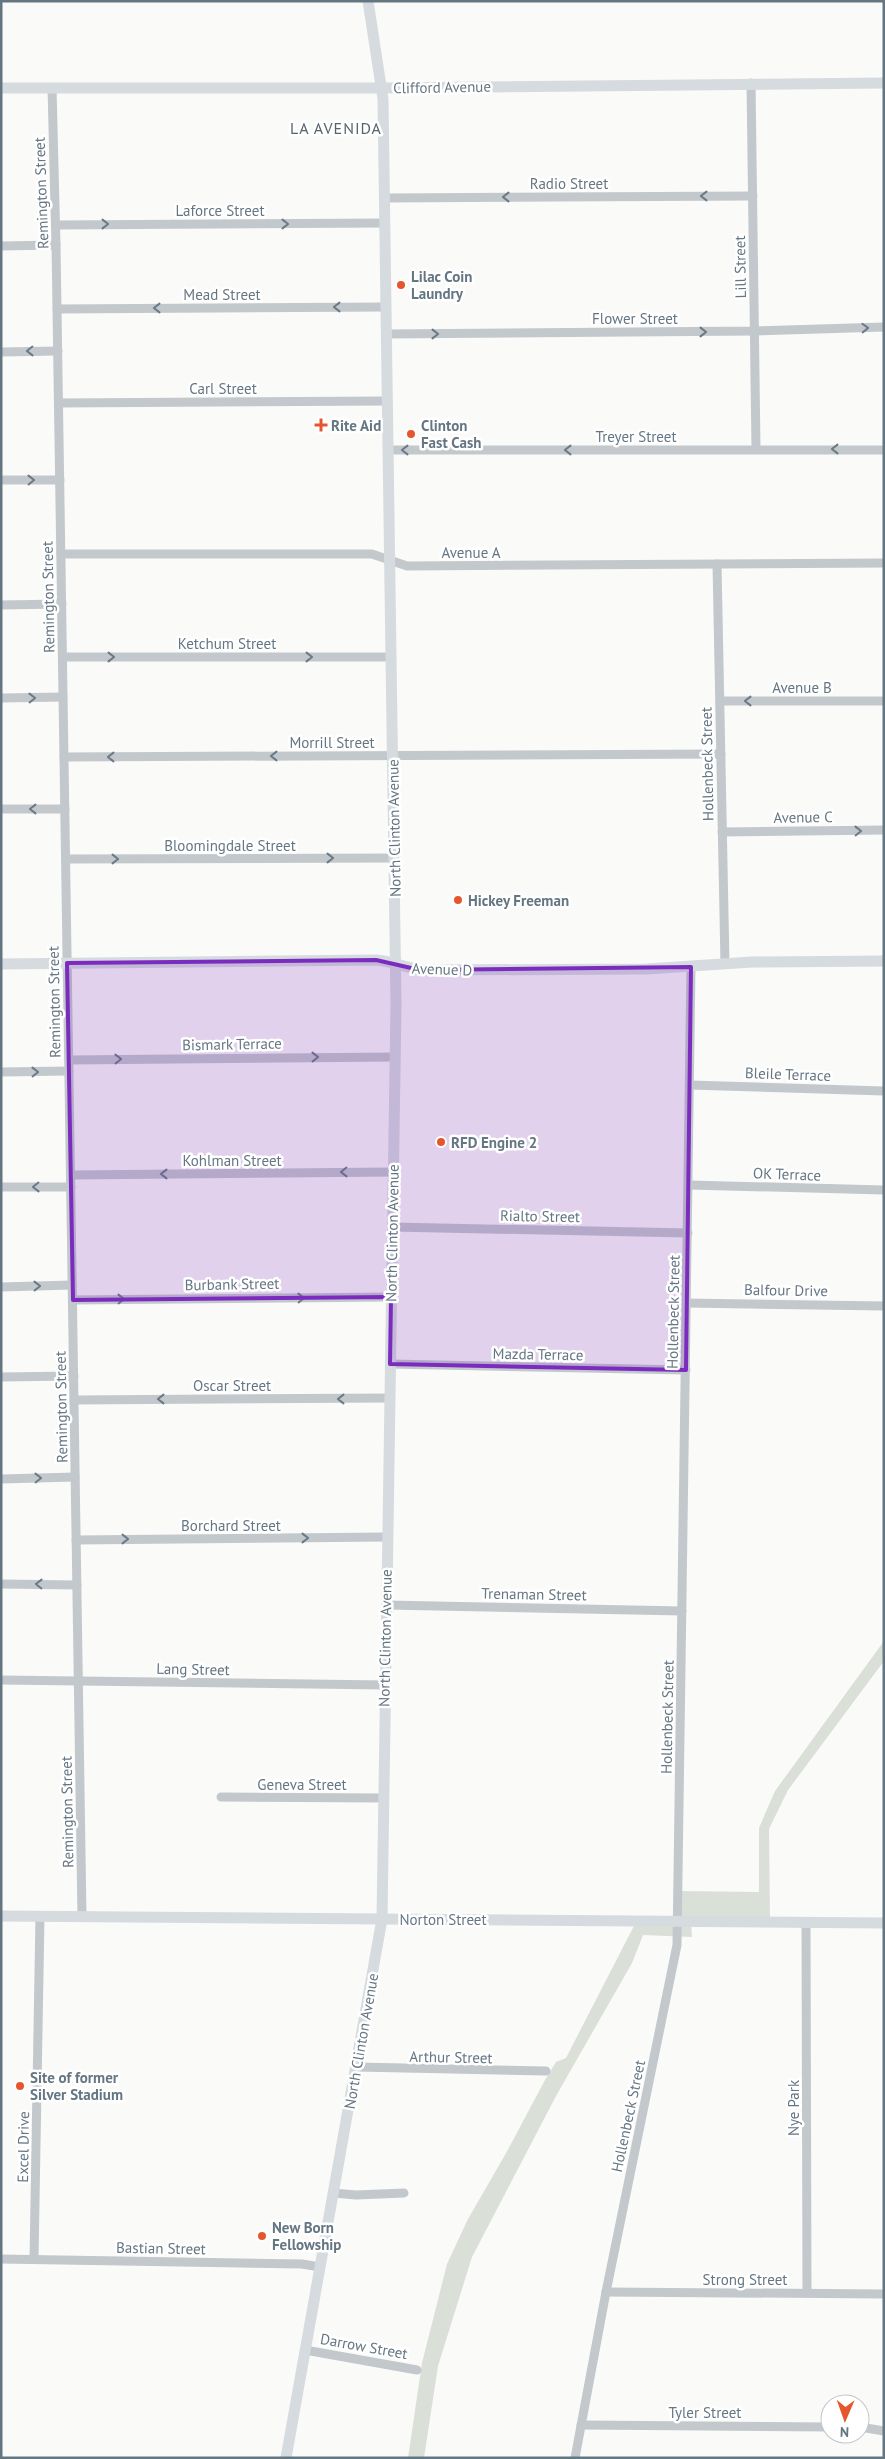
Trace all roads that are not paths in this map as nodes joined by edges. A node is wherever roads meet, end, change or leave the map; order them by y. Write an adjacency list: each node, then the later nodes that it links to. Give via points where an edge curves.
1 (368, 1): 6 (street, North Clinton Avenue)
2 (751, 83): 3 (street, Clifford Avenue); 6 (street, Clifford Avenue); 7 (street, Lill Street)
3 (884, 83)
4 (1, 88): 5 (street, Clifford Avenue)
5 (52, 88): 6 (street, Clifford Avenue); 10 (street, Remington Street)
6 (383, 88): 8 (street, North Clinton Avenue)
7 (753, 196): 8 (street, Radio Street, one-way to 8); 16 (street, Lill Street)
8 (385, 198): 9 (street, North Clinton Avenue)
9 (385, 223): 10 (street, Laforce Street, one-way to 9); 13 (street, North Clinton Avenue)
10 (56, 225): 11 (street, Remington Street)
11 (56, 245): 12 (street); 14 (street, Remington Street)
12 (1, 246)
13 (386, 307): 14 (street, Mead Street, one-way to 14); 17 (street, North Clinton Avenue)
14 (57, 309): 18 (street, Remington Street)
15 (884, 327): 16 (street, Flower Street, one-way to 15)
16 (754, 331): 17 (street, Flower Street, one-way to 16); 22 (street, Lill Street)
17 (386, 334): 20 (street, North Clinton Avenue)
18 (58, 351): 19 (street, one-way to 19); 21 (street, Remington Street)
19 (1, 352)
20 (387, 401): 21 (street, Carl Street); 23 (street, North Clinton Avenue)
21 (59, 402): 26 (street, Remington Street)
22 (756, 449): 23 (street, Treyer Street, one-way to 23); 24 (street, Treyer Street, one-way to 22)
23 (388, 450): 28 (street, North Clinton Avenue)
24 (884, 450)
25 (1, 480): 26 (street, one-way to 26)
26 (60, 480): 27 (street, Remington Street)
27 (61, 554): 28 (street, Avenue A, via 372,554); 31 (street, Remington Street)
28 (390, 560): 30 (street, Avenue A, via 407,566); 34 (street, North Clinton Avenue)
29 (884, 563): 30 (street, Avenue A)
30 (717, 564): 37 (street, Hollenbeck Street)
31 (62, 604): 32 (street); 33 (street, Remington Street)
32 (1, 605)
33 (63, 657): 34 (street, Ketchum Street, one-way to 34); 35 (street, Remington Street)
34 (391, 657): 40 (street, North Clinton Avenue)
35 (63, 697): 36 (street, one-way to 35); 41 (street, Remington Street)
36 (1, 698)
37 (720, 701): 38 (street, Avenue B, one-way to 37); 39 (street, Hollenbeck Street)
38 (884, 701)
39 (721, 754): 40 (street, Morrill Street); 45 (street, Hollenbeck Street)
40 (392, 756): 41 (street, Morrill Street, one-way to 41); 46 (street, North Clinton Avenue)
41 (64, 757): 42 (street, Remington Street)
42 (65, 809): 43 (street, one-way to 43); 47 (street, Remington Street)
43 (1, 810)
44 (884, 830): 45 (street, Avenue C, one-way to 44)
45 (722, 832): 52 (street, Hollenbeck Street)
46 (394, 858): 47 (street, Bloomingdale Street, one-way to 46); 51 (street, North Clinton Avenue)
47 (66, 859): 49 (street, Remington Street)
48 (884, 961): 52 (street, Avenue D)
49 (67, 963): 50 (street, Avenue D); 51 (street, Avenue D, via 376,960); 55 (street, Remington Street)
50 (1, 964)
51 (396, 964): 53 (street, Avenue D, via 427,970); 54 (street, North Clinton Avenue)
52 (725, 964): 53 (street, Avenue D)
53 (691, 967): 58 (street, Hollenbeck Street)
54 (395, 1057): 55 (street, Bismark Terrace, one-way to 54); 60 (street, North Clinton Avenue)
55 (69, 1060): 57 (street, Remington Street)
56 (1, 1072): 57 (street, one-way to 57)
57 (69, 1072): 61 (street, Remington Street)
58 (690, 1085): 59 (street, Bleile Terrace); 62 (street, Hollenbeck Street)
59 (884, 1091)
60 (393, 1172): 61 (street, Kohlman Street, one-way to 61); 66 (street, North Clinton Avenue)
61 (71, 1175): 63 (street, Remington Street)
62 (689, 1185): 65 (street, OK Terrace); 67 (street, Hollenbeck Street)
63 (71, 1186): 64 (street, one-way to 64); 68 (street, Remington Street)
64 (1, 1188)
65 (884, 1190)
66 (392, 1227): 67 (street, Rialto Street); 70 (street, North Clinton Avenue)
67 (688, 1232): 72 (street, Hollenbeck Street)
68 (72, 1285): 69 (street, one-way to 68); 71 (street, Remington Street)
69 (1, 1286)
70 (391, 1297): 71 (street, Burbank Street, one-way to 70); 74 (street, North Clinton Avenue)
71 (73, 1300): 77 (street, Remington Street)
72 (687, 1302): 73 (street, Balfour Drive); 75 (street, Hollenbeck Street)
73 (884, 1306)
74 (390, 1364): 75 (street, Mazda Terrace); 78 (street, North Clinton Avenue)
75 (686, 1370): 87 (street, Hollenbeck Street)
76 (1, 1376): 77 (street)
77 (74, 1376): 79 (street, Remington Street)
78 (390, 1398): 79 (street, Oscar Street, one-way to 79); 82 (street, North Clinton Avenue)
79 (74, 1400): 80 (street, Remington Street)
80 (75, 1477): 81 (street, one-way to 80); 83 (street, Remington Street)
81 (1, 1478)
82 (387, 1538): 83 (street, Borchard Street, one-way to 82); 86 (street, North Clinton Avenue)
83 (76, 1540): 85 (street, Remington Street)
84 (1, 1584): 85 (street, one-way to 84)
85 (77, 1585): 89 (street, Remington Street)
86 (386, 1605): 87 (street, Trenaman Street); 90 (street, North Clinton Avenue)
87 (682, 1610): 97 (street, Hollenbeck Street)
88 (1, 1680): 89 (street, Lang Street)
89 (78, 1681): 90 (street, Lang Street); 95 (street, Remington Street)
90 (385, 1685): 92 (street, North Clinton Avenue)
91 (221, 1797): 92 (street, Geneva Street)
92 (383, 1798): 96 (street, North Clinton Avenue)
93 (1, 1916): 94 (street, Norton Street)
94 (40, 1916): 95 (street, Norton Street); 105 (street, Excel Drive)
95 (82, 1917): 96 (street, Norton Street)
96 (382, 1919): 97 (street, Norton Street); 100 (street, North Clinton Avenue)
97 (678, 1921): 98 (street, Norton Street); 107 (street, Hollenbeck Street, via 675,1954)
98 (806, 1923): 99 (street, Norton Street); 108 (street, Nye Park)
99 (884, 1923)
100 (356, 2067): 101 (street, Arthur Street, via 374,2070); 102 (street, North Clinton Avenue)
101 (546, 2071)
102 (333, 2193): 103 (street); 106 (street, North Clinton Avenue)
103 (404, 2193)
104 (1, 2258): 105 (street, Bastian Street)
105 (34, 2259): 106 (street, Bastian Street)
106 (320, 2267): 110 (street, North Clinton Avenue)
107 (606, 2292): 108 (street, Strong Street); 112 (street, Hollenbeck Street)
108 (807, 2293): 109 (street, Strong Street)
109 (884, 2294)
110 (306, 2350): 111 (street, Darrow Street); 116 (street, North Clinton Avenue)
111 (417, 2370)
112 (581, 2425): 113 (street, Tyler Street); 117 (street, Hollenbeck Street)
113 (820, 2427)
114 (870, 2429): 115 (street)
115 (884, 2431)
116 (286, 2458)
117 (575, 2458)

